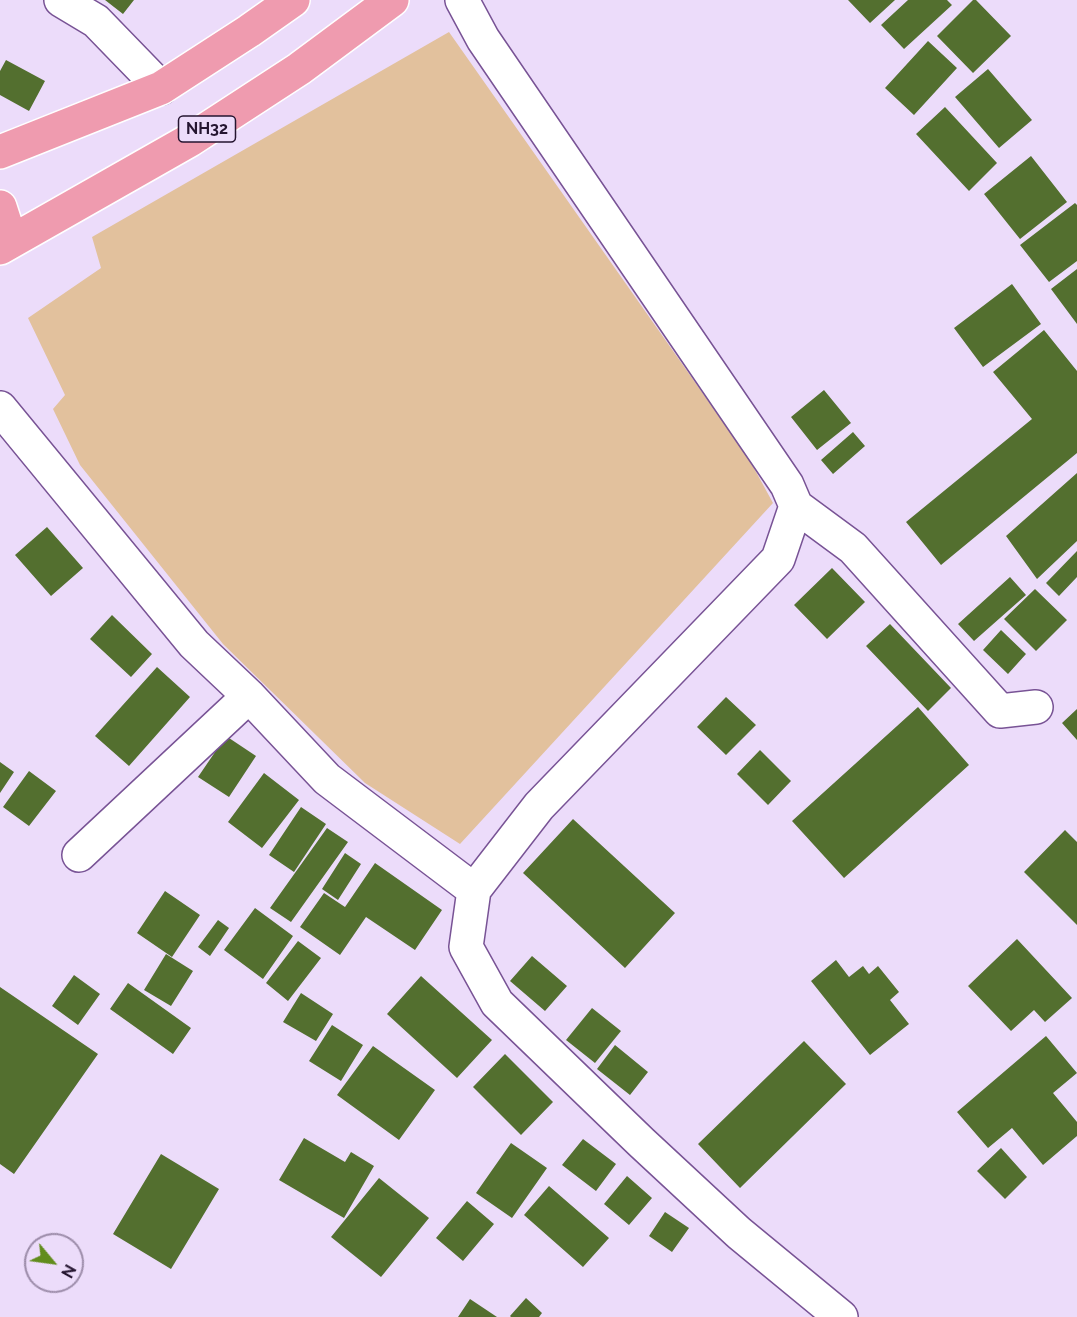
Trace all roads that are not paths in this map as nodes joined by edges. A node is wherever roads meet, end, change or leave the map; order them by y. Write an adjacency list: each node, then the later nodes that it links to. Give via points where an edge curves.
1 (61, 0): 5 (street, via 96,21)
2 (293, 0): 5 (main road)
3 (392, 0): 8 (main road, NH32, via 299,69 190,140)
4 (462, 0): 10 (street, via 483,39 787,484)
5 (161, 88): 6 (main road)
6 (0, 152)
7 (0, 207): 8 (main road)
8 (6, 245)
9 (0, 408): 11 (street, via 194,644)
10 (796, 506): 12 (street, via 853,548 1000,711); 14 (street, via 778,559 539,806)
11 (249, 696): 13 (street); 14 (street, via 327,779)
12 (1036, 708)
13 (79, 855)
14 (474, 890): 15 (street, via 466,947 497,1003 739,1233)
15 (841, 1317)

